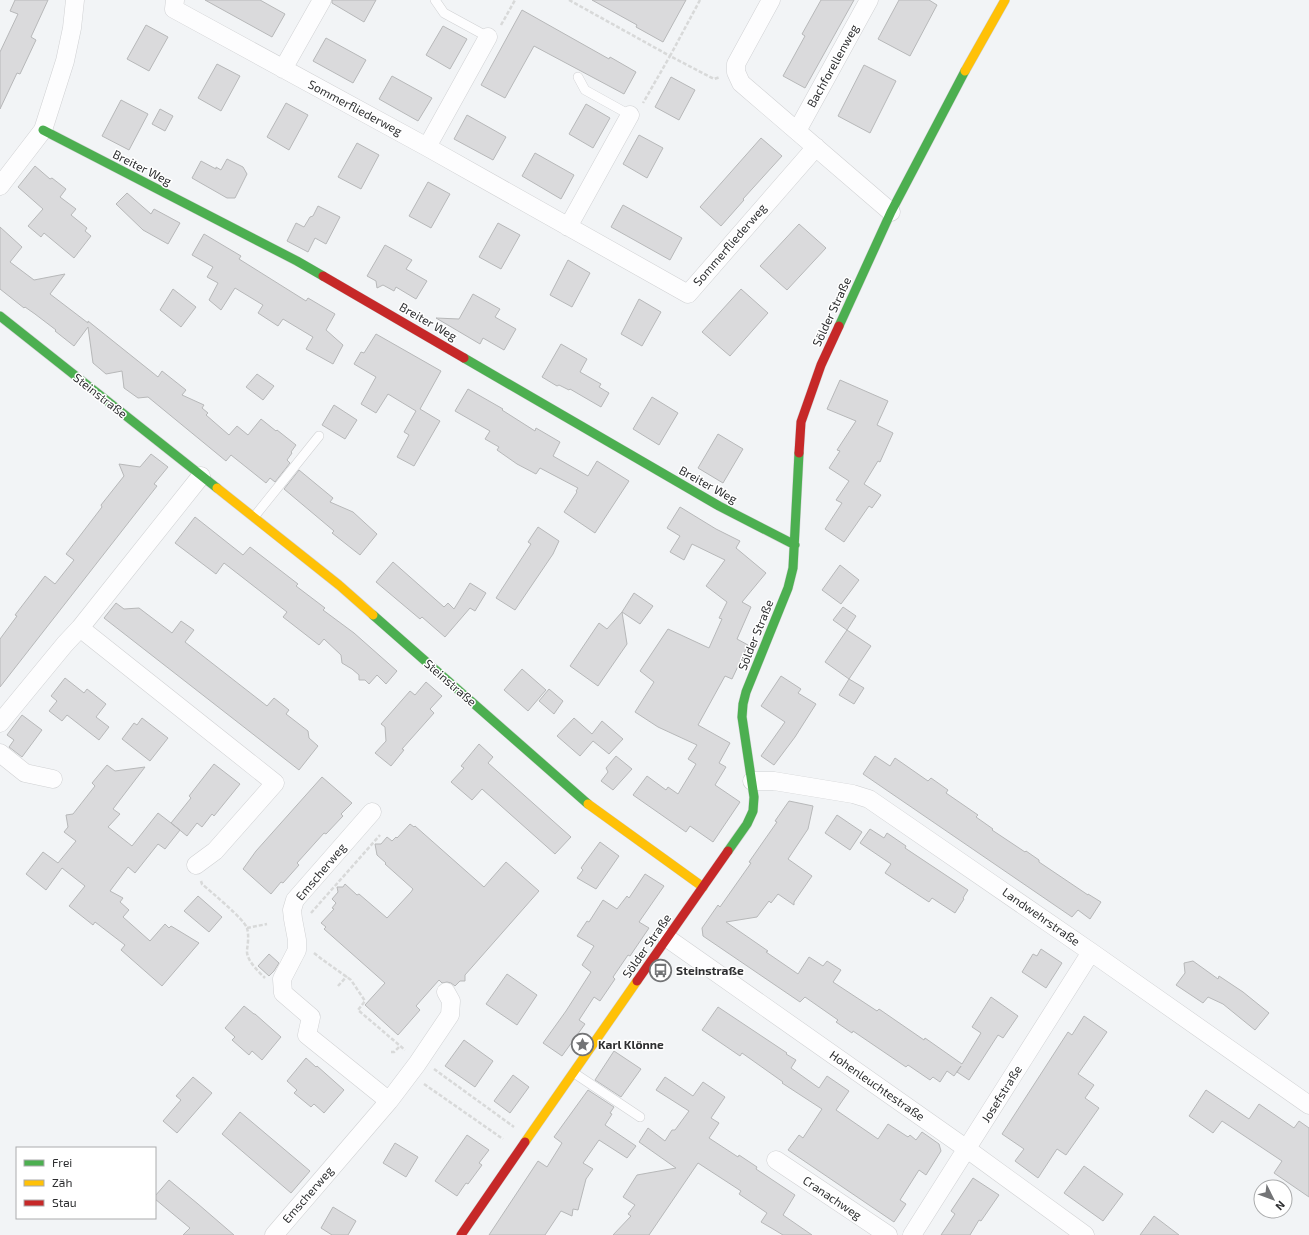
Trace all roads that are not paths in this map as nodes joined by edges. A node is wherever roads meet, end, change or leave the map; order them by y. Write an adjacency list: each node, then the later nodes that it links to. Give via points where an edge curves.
1 (75, 0): 12 (street, via 65,61)
2 (175, 0): 9 (street, Sommerfliederweg, via 174,9)
3 (322, 0): 9 (street)
4 (436, 0): 8 (lane, via 444,13)
5 (869, 0): 13 (street, Bachforellenweg)
6 (1005, 0): 17 (street, Sölder Straße)
7 (768, 1): 13 (street, via 736,64 736,72 741,83)
8 (488, 37): 14 (street)
9 (283, 69): 14 (street, Sommerfliederweg)
10 (578, 77): 11 (lane, via 585,90)
11 (630, 115): 18 (street)
12 (43, 130): 16 (street); 23 (street, Breiter Weg, via 297,261 719,506)
13 (797, 131): 15 (street)
14 (427, 147): 18 (street, Sommerfliederweg)
15 (816, 148): 17 (street); 18 (street, Sommerfliederweg, via 688,294)
16 (0, 186)
17 (891, 212): 23 (street, Sölder Straße, via 821,365 801,422)
18 (568, 227)
19 (0, 316): 21 (street, Steinstraße)
20 (319, 436): 22 (lane)
21 (201, 476): 22 (street, Steinstraße); 24 (street)
22 (254, 517): 31 (street, Steinstraße, via 339,585 592,808)
23 (795, 545): 28 (street, Sölder Straße, via 788,588 743,704 742,717)
24 (80, 628): 25 (street); 30 (street, via 275,783 215,851)
25 (0, 723)
26 (0, 753): 27 (street, via 25,772)
27 (53, 779)
28 (752, 781): 31 (street, Sölder Straße, via 753,811 747,824); 33 (street, Landwehrstraße, via 782,782 869,799)
29 (372, 812): 36 (street, Emscherweg, via 295,900 292,919 297,950 282,979 283,993 311,1017 307,1035)
30 (196, 865)
31 (703, 887): 32 (street, Sölder Straße)
32 (667, 938): 35 (street, Sölder Straße); 39 (street, Hohenleuchtestraße)
33 (1091, 952): 37 (street, Landwehrstraße); 39 (street, Josefstraße)
34 (446, 992): 36 (street, Emscherweg, via 451,1001 450,1015)
35 (574, 1073): 38 (lane); 42 (street, Sölder Straße)
36 (389, 1101): 41 (street, Emscherweg)
37 (1309, 1105)
38 (640, 1117)
39 (967, 1149): 44 (street, Josefstraße); 45 (street, Hohenleuchtestraße)
40 (776, 1160): 43 (street, Cranachweg)
41 (274, 1235)
42 (461, 1235)
43 (888, 1235)
44 (912, 1235)
45 (1085, 1235)

